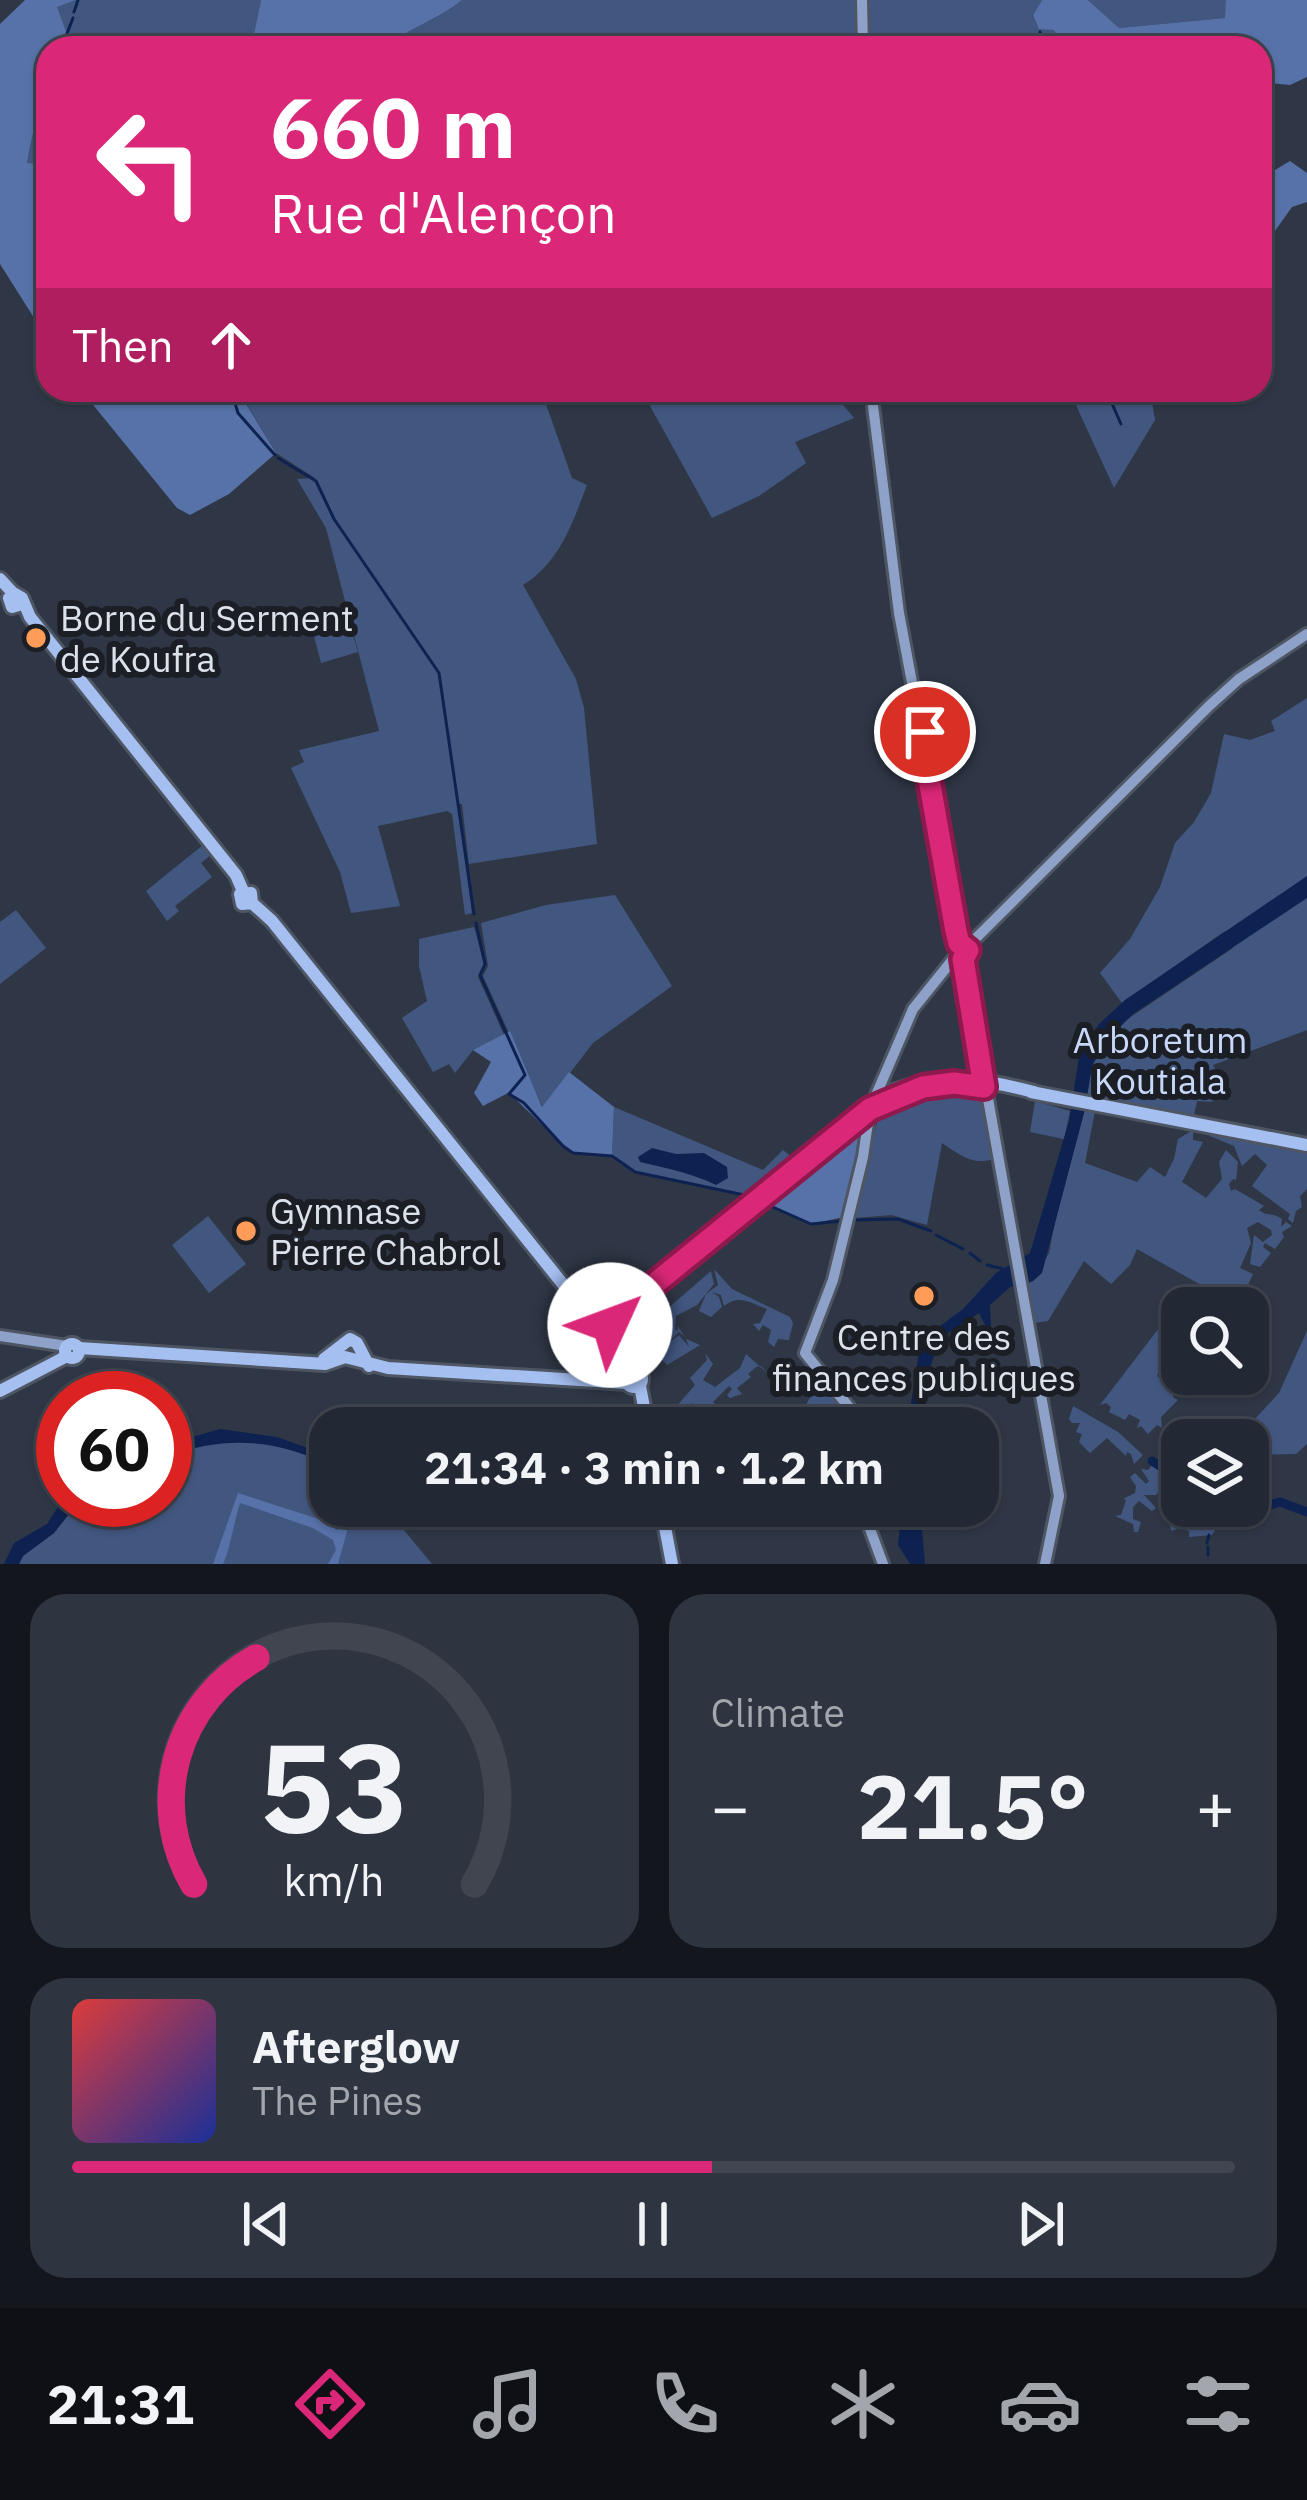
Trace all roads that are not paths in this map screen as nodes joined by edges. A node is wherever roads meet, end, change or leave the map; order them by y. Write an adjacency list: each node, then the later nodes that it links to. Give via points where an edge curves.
1 (862, 0): 2 (street)
2 (863, 36)
3 (872, 402): 6 (street, via 905,648 913,688 930,704 933,721 923,741)
4 (0, 580): 10 (main road, via 248,897)
5 (1307, 634): 6 (street, via 1222,693)
6 (961, 952): 7 (street); 8 (street, via 902,1028)
7 (984, 1083): 8 (main road, via 922,1082); 9 (main road); 21 (street, via 1059,1496)
8 (864, 1114): 10 (main road); 16 (street, via 850,1215 805,1353)
9 (1307, 1144)
10 (602, 1324): 13 (main road)
11 (0, 1336): 12 (street)
12 (71, 1350): 13 (main road, via 317,1363 349,1354 370,1366); 14 (main road)
13 (633, 1382): 15 (main road)
14 (0, 1391)
15 (640, 1407)
16 (850, 1407)
17 (665, 1527): 19 (main road)
18 (871, 1527): 20 (street)
19 (672, 1564)
20 (883, 1564)
21 (1046, 1564)

